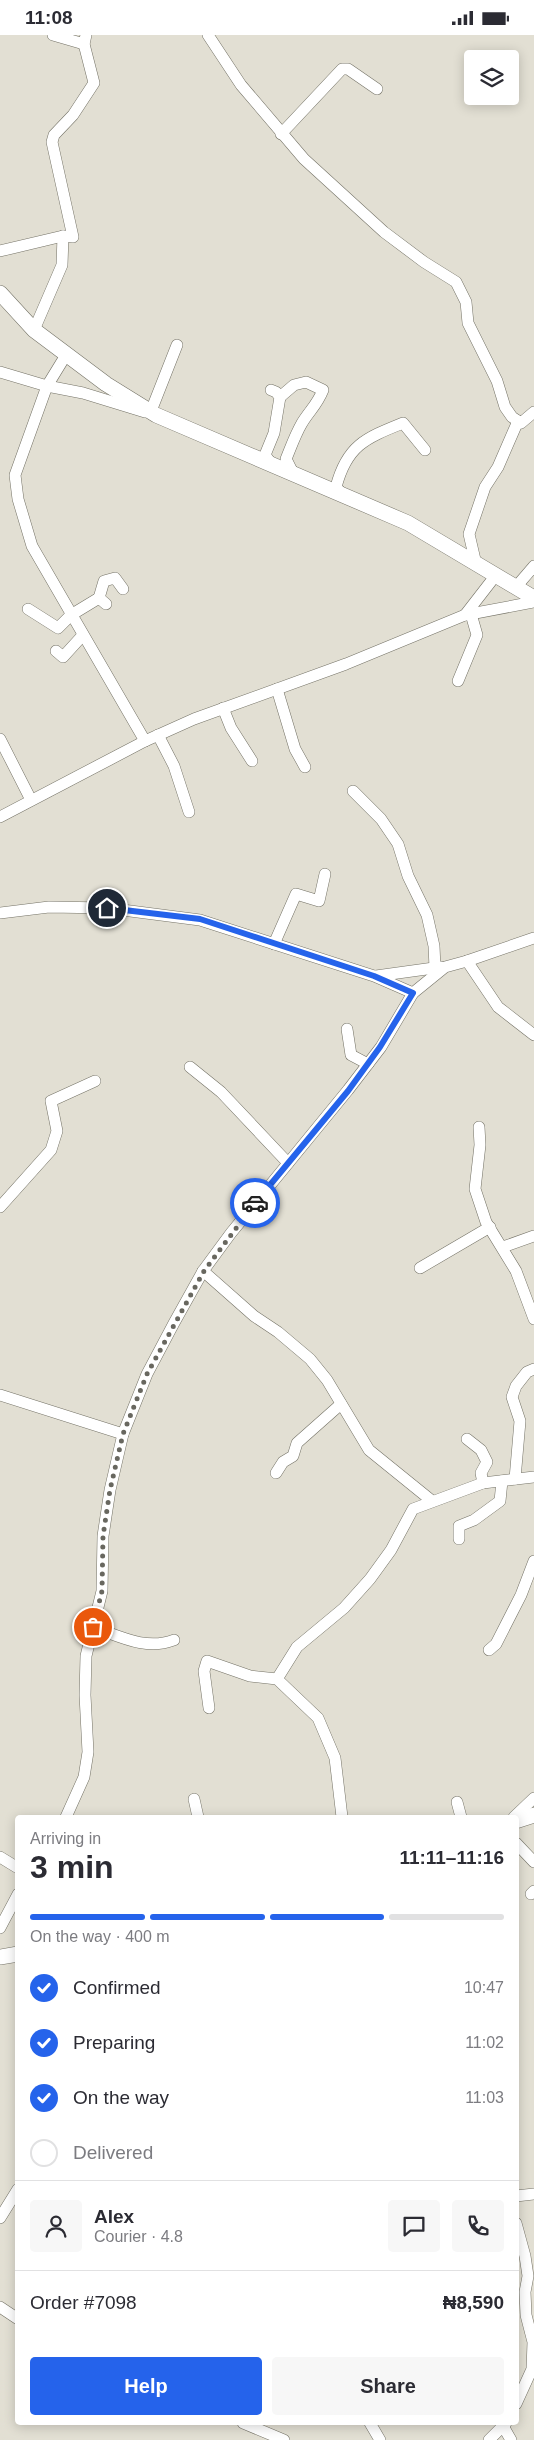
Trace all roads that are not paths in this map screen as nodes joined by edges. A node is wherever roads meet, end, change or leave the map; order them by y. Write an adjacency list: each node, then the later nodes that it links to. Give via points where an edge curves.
1 (53, 35): 3 (street)
2 (208, 35): 5 (street, via 241,85)
3 (85, 39): 6 (street, via 94,83 52,141 73,237)
4 (377, 89): 5 (street, via 348,69 342,69)
5 (281, 134): 16 (street, via 384,232 456,282 466,301 468,323 497,381 505,407)
6 (63, 235): 7 (street); 9 (street, via 62,265)
7 (0, 251)
8 (0, 293): 9 (main road)
9 (34, 330): 11 (main road)
10 (177, 345): 15 (street)
11 (66, 355): 13 (street); 15 (main road, via 106,385)
12 (0, 372): 13 (street)
13 (47, 386): 15 (street); 28 (street, via 15,475 18,499 32,546)
14 (534, 412): 16 (street, via 521,423)
15 (154, 413): 18 (main road)
16 (518, 421): 21 (street, via 498,467 485,487 469,534)
17 (425, 450): 20 (street, via 403,423 376,434 360,443 340,472 336,487)
18 (270, 462): 19 (main road); 19 (street, via 265,455 274,433 275,393 306,381 323,390 286,459)
19 (294, 473): 20 (main road)
20 (342, 494): 21 (main road, via 408,523)
21 (476, 564): 23 (main road)
22 (534, 566): 24 (street)
23 (496, 575): 24 (main road); 29 (street)
24 (516, 587): 26 (main road)
25 (123, 589): 28 (street, via 115,578 104,581 102,601)
26 (534, 600): 29 (street)
27 (28, 609): 28 (street, via 58,628)
28 (71, 615): 30 (street)
29 (468, 615): 32 (street, via 477,635); 33 (street)
30 (83, 635): 31 (street, via 63,657); 37 (street)
31 (56, 651)
32 (458, 681)
33 (277, 689): 34 (street); 39 (street, via 295,749)
34 (223, 708): 35 (street); 38 (street, via 231,728)
35 (158, 735): 37 (street); 42 (street, via 174,766)
36 (0, 739): 41 (street)
37 (145, 741): 41 (street)
38 (252, 761)
39 (305, 767)
40 (353, 791): 49 (street, via 398,844 408,876 427,915)
41 (31, 800): 43 (street)
42 (189, 812)
43 (0, 817)
44 (325, 874): 47 (street, via 319,901 296,894)
45 (0, 913): 47 (street, via 49,907 107,908 200,919)
46 (534, 938): 48 (street)
47 (274, 943): 50 (street)
48 (467, 961): 49 (street); 53 (street, via 498,1007)
49 (440, 967): 50 (street); 51 (street)
50 (374, 976): 51 (street)
51 (413, 993): 54 (street)
52 (347, 1029): 54 (street, via 351,1055)
53 (534, 1035)
54 (368, 1064): 58 (street)
55 (190, 1067): 58 (street, via 221,1092)
56 (95, 1081): 59 (street, via 51,1101 57,1131 52,1149)
57 (479, 1127): 60 (street, via 475,1189)
58 (288, 1163): 64 (street)
59 (0, 1207)
60 (490, 1227): 62 (street); 63 (street)
61 (534, 1236): 62 (street)
62 (503, 1247): 65 (street)
63 (420, 1268)
64 (204, 1271): 68 (street, via 254,1317 310,1359); 69 (street, via 147,1374)
65 (534, 1319)
66 (534, 1369): 73 (street, via 527,1372 516,1386 512,1397 520,1421)
67 (0, 1395): 69 (street)
68 (341, 1404): 71 (street, via 297,1443 293,1456 283,1462); 76 (street, via 369,1450)
69 (123, 1434): 79 (street, via 110,1490 103,1536 102,1591)
70 (467, 1439): 75 (street, via 480,1450 487,1462 481,1473)
71 (276, 1473)
72 (534, 1477): 73 (street)
73 (515, 1479): 74 (street)
74 (502, 1481): 75 (street); 77 (street, via 500,1501 474,1520 459,1526)
75 (482, 1483): 76 (street)
76 (432, 1501): 82 (street, via 413,1509 391,1550 370,1579 344,1608 297,1647)
77 (459, 1539)
78 (534, 1561): 81 (street, via 521,1595 496,1644)
79 (93, 1627): 80 (street, via 119,1635 124,1640 163,1644); 87 (street, via 86,1656 88,1752 84,1777)
80 (174, 1640)
81 (489, 1650)
82 (277, 1679): 83 (street, via 250,1676 207,1661 204,1671); 89 (street, via 318,1718 335,1758)
83 (209, 1708)
84 (534, 1798): 91 (street)
85 (194, 1799): 88 (street)
86 (457, 1802): 90 (street)
87 (67, 1815)
88 (198, 1815)
89 (342, 1815)
90 (460, 1815)
91 (516, 1815)
92 (534, 1815): 93 (main road)
93 (519, 1820)
94 (519, 1846): 96 (street)
95 (0, 1857): 97 (street)
96 (534, 1862)
97 (15, 1866)
98 (15, 1900): 99 (street)
99 (0, 1927)
100 (15, 1954): 101 (main road)
101 (0, 1957)
102 (15, 2194): 105 (street)
103 (534, 2194): 104 (street)
104 (519, 2196)
105 (0, 2218)
106 (519, 2234): 109 (street, via 528,2276 526,2315)
107 (0, 2307): 108 (street)
108 (15, 2317)
109 (534, 2342): 110 (street, via 532,2369)
110 (519, 2398)
111 (248, 2425): 114 (street)
112 (371, 2425): 115 (street)
113 (504, 2425): 116 (street); 117 (street)
114 (284, 2440)
115 (380, 2440)
116 (489, 2440)
117 (511, 2440)

